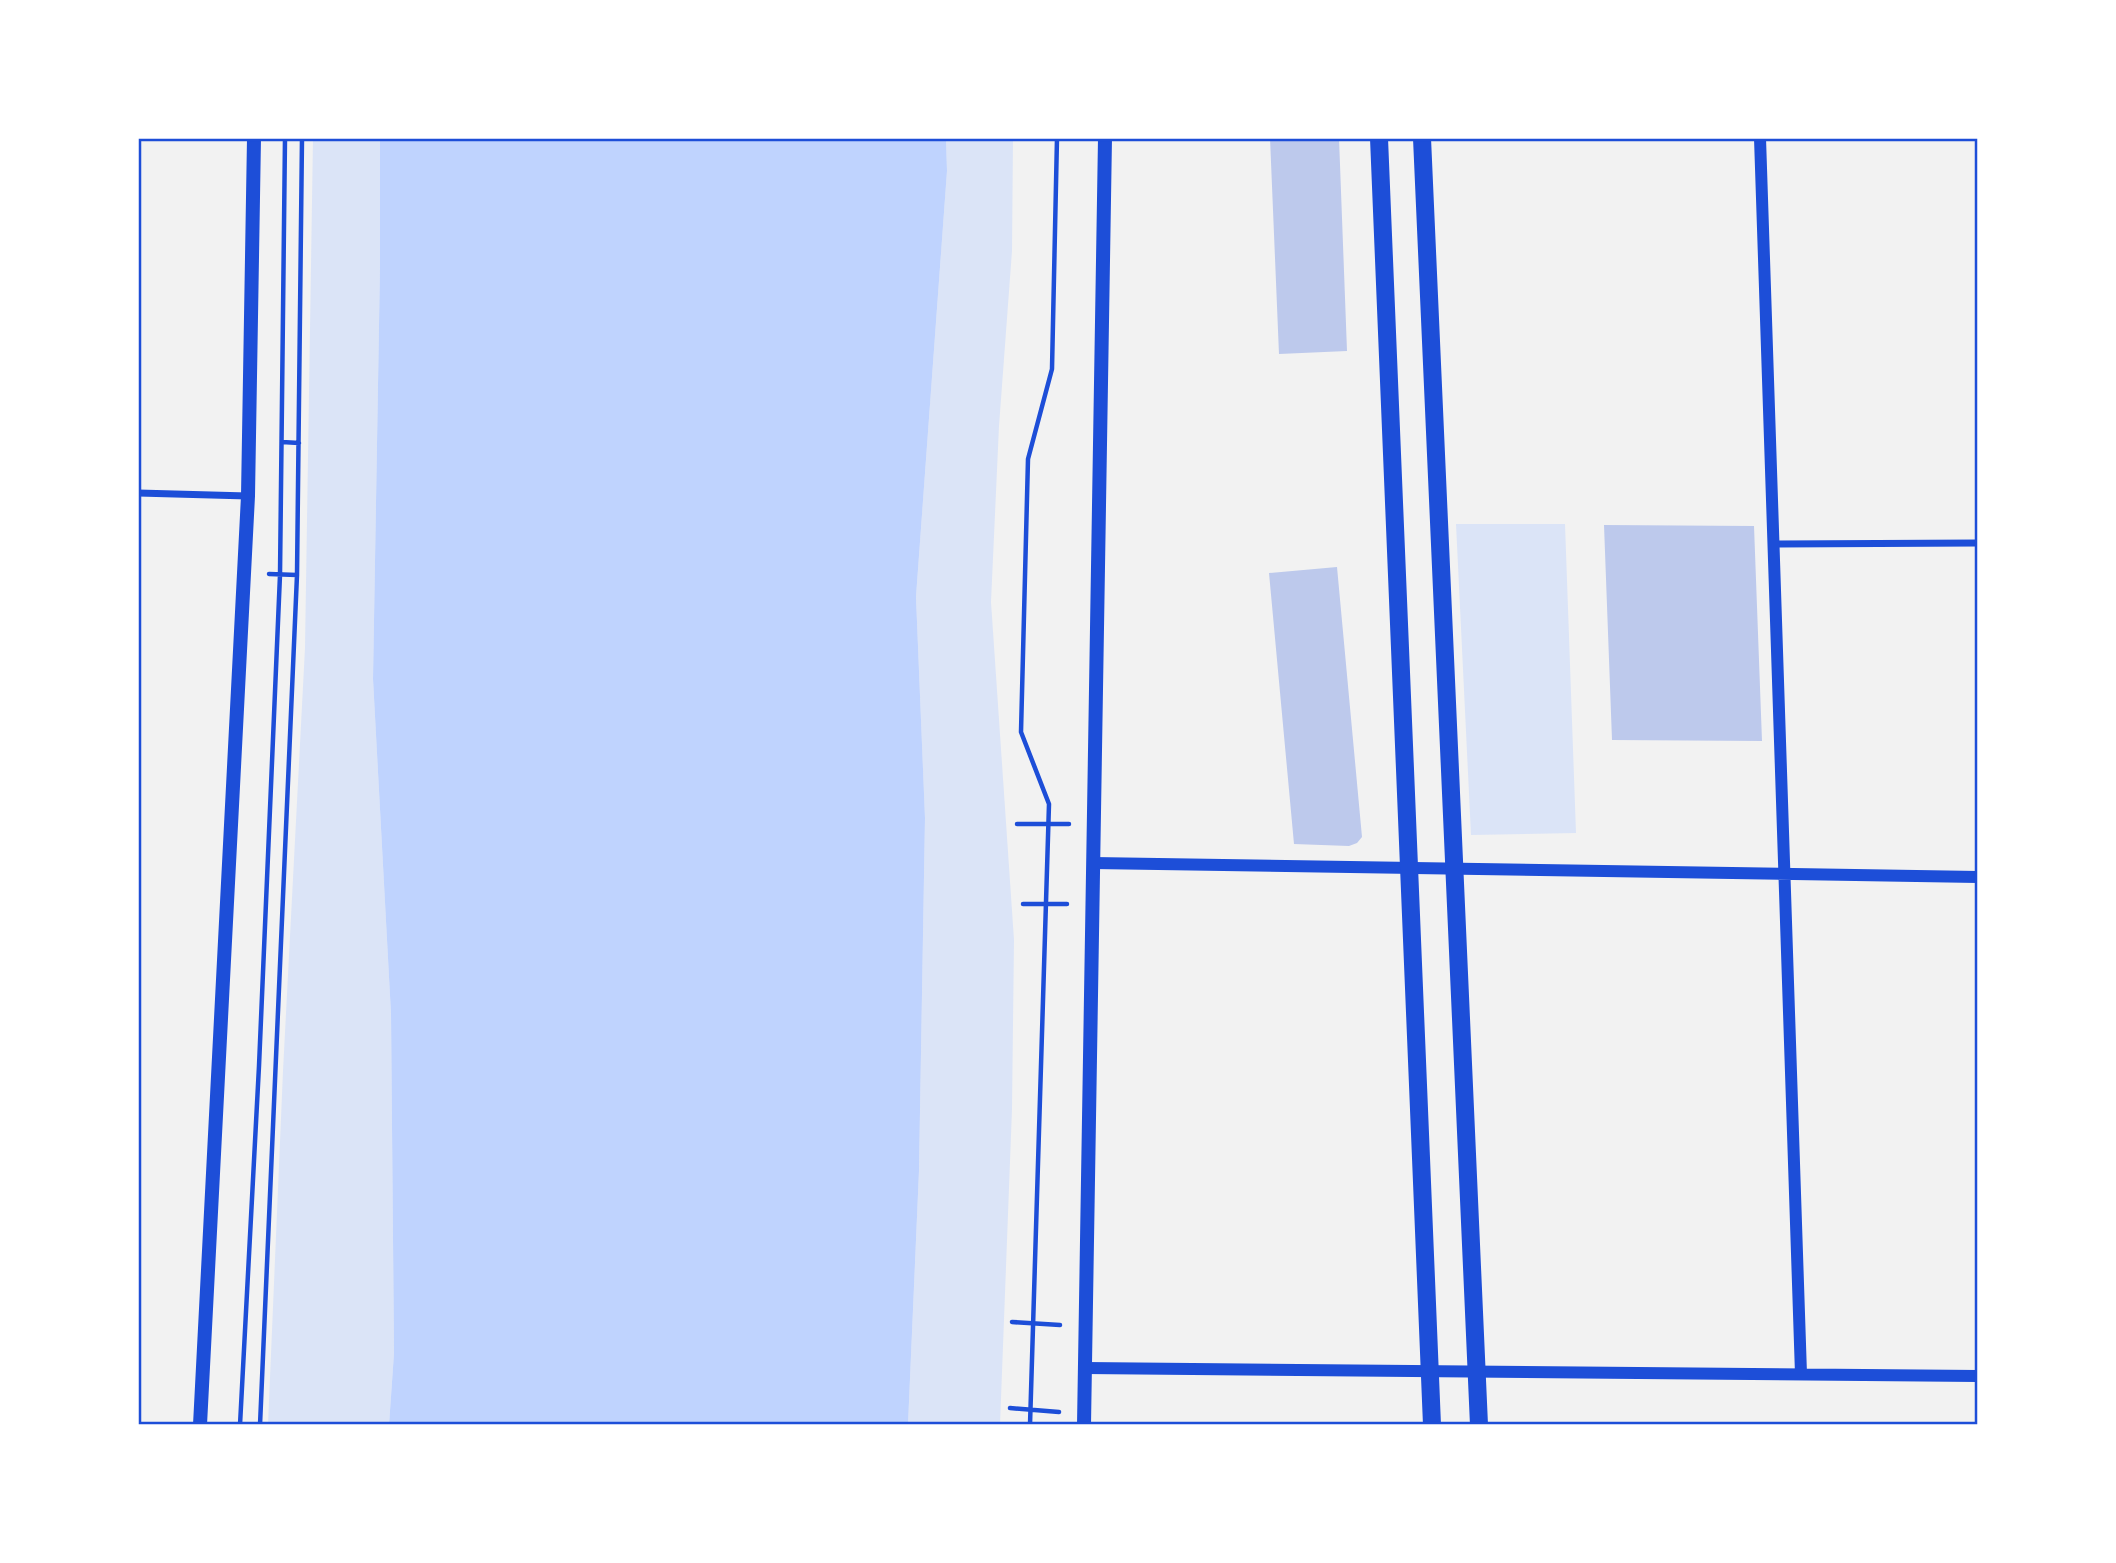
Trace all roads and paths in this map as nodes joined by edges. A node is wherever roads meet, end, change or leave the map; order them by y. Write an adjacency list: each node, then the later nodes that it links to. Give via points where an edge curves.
1 (254, 138): 10 (main road)
2 (285, 138): 36 (path, via 280,575)
3 (302, 138): 37 (path, via 297,575)
4 (1057, 138): 14 (path, via 1052,369 1028,459 1021,732 1049,804)
5 (1105, 138): 15 (main road)
6 (1378, 138): 17 (main road)
7 (1422, 138): 18 (main road)
8 (1760, 138): 12 (street)
9 (138, 493): 10 (street)
10 (248, 496): 35 (main road)
11 (1978, 543): 12 (street)
12 (1773, 544): 19 (street)
13 (1017, 824): 14 (path)
14 (1049, 824): 15 (path); 22 (path)
15 (1094, 824): 16 (main road)
16 (1093, 863): 17 (street); 23 (main road)
17 (1409, 868): 18 (street); 28 (main road)
18 (1453, 869): 19 (street); 29 (main road)
19 (1784, 874): 20 (street); 30 (street)
20 (1978, 877)
21 (1023, 904): 22 (path)
22 (1047, 904): 23 (path); 25 (path)
23 (1092, 905): 26 (main road)
24 (1012, 1322): 25 (path)
25 (1033, 1323): 26 (path); 33 (path)
26 (1085, 1327): 27 (main road)
27 (1085, 1368): 28 (street); 34 (main road)
28 (1430, 1371): 29 (street); 39 (main road)
29 (1477, 1371): 30 (street); 40 (main road)
30 (1801, 1374): 31 (street)
31 (1978, 1376)
32 (1010, 1408): 33 (path)
33 (1031, 1410): 34 (path); 38 (path)
34 (1084, 1420)
35 (200, 1425)
36 (240, 1425)
37 (260, 1425)
38 (1030, 1425)
39 (1432, 1425)
40 (1479, 1425)

